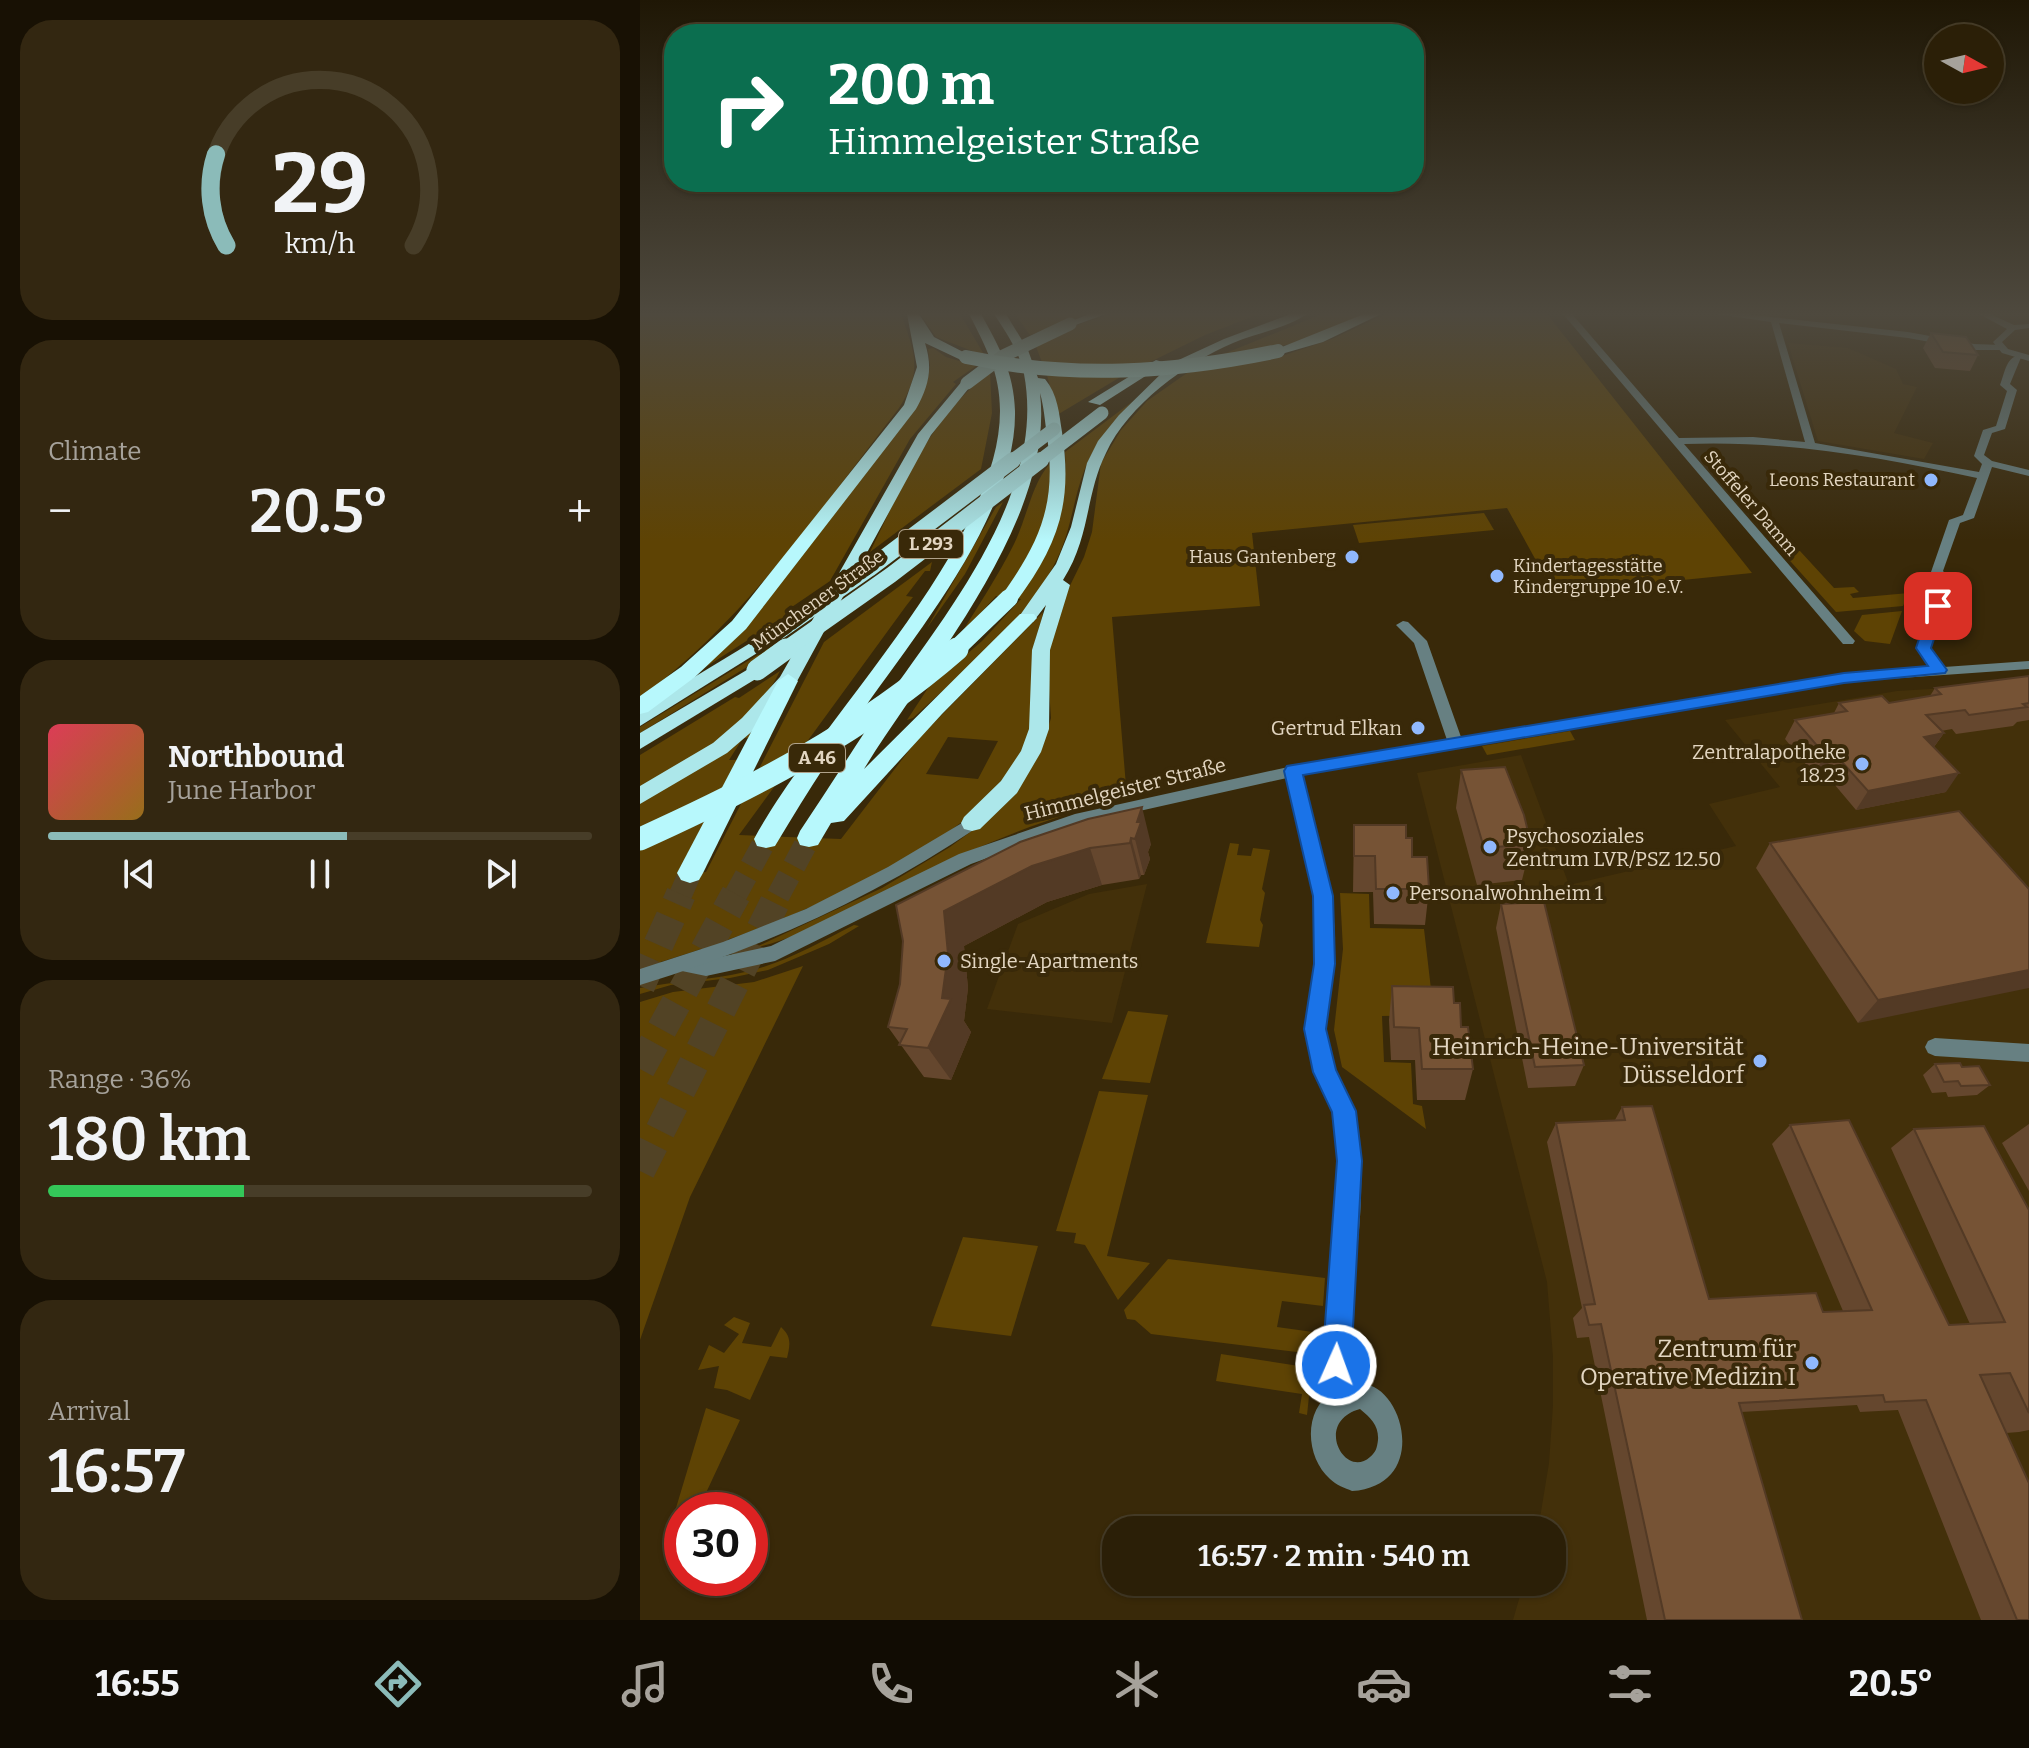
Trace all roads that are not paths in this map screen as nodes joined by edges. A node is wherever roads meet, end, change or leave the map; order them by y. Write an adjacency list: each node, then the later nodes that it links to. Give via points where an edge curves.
1 (919, 390): 25 (highway, via 739,625)
2 (961, 390): 24 (highway, L 293, bridge, via 909,461)
3 (1007, 390): 33 (highway, A 46, via 1008,420 996,476 980,514)
4 (1032, 390): 19 (highway, A 46, via 1032,444 994,548 809,838)
5 (1045, 390): 32 (highway, bridge, via 1061,490 1042,547 1009,598 964,645 871,718 761,783)
6 (1124, 390): 12 (highway, Münchener Straße / L 293)
7 (1131, 390): 12 (highway, Münchener Straße / L 293)
8 (1155, 390): 18 (highway, via 1122,419 1099,453)
9 (1631, 390): 13 (street, Stoffeler Damm)
10 (1794, 390): 14 (street)
11 (2011, 390): 15 (street, via 2000,429 1988,430 1979,455)
12 (1098, 407): 26 (highway, Münchener Straße / L 293, bridge, via 780,631); 27 (highway, Münchener Straße / L 293, bridge, via 891,575 757,670)
13 (1675, 441): 14 (street); 21 (street, Stoffeler Damm)
14 (1810, 443): 17 (street)
15 (1988, 463): 16 (street); 17 (street)
16 (2029, 473)
17 (1983, 476): 23 (street, via 1968,518 1955,520 1937,572 1946,581 1923,648)
18 (1061, 572): 19 (highway); 31 (highway, via 1060,593 1041,650 1039,729 1024,766)
19 (1027, 618)
20 (1403, 625): 28 (street, via 1420,641)
21 (1848, 641)
22 (2029, 665): 23 (street, Himmelgeister Straße)
23 (1939, 670): 28 (street, Himmelgeister Straße, via 1844,678)
24 (788, 681): 30 (highway, via 720,748); 34 (highway)
25 (640, 707)
26 (640, 719)
27 (640, 742)
28 (1456, 743): 29 (street, Himmelgeister Straße)
29 (1293, 771): 35 (street, Himmelgeister Straße, via 1145,803 1016,839 775,953 706,968); 39 (street, via 1323,896 1325,951 1315,1029 1347,1134 1348,1213 1336,1365)
30 (640, 796)
31 (972, 823): 35 (street, via 859,891 765,935)
32 (640, 839)
33 (766, 839)
34 (690, 873)
35 (684, 964): 36 (street, Himmelgeister Straße)
36 (640, 977)
37 (1935, 1047): 38 (street)
38 (2029, 1053)
39 (1348, 1397)

